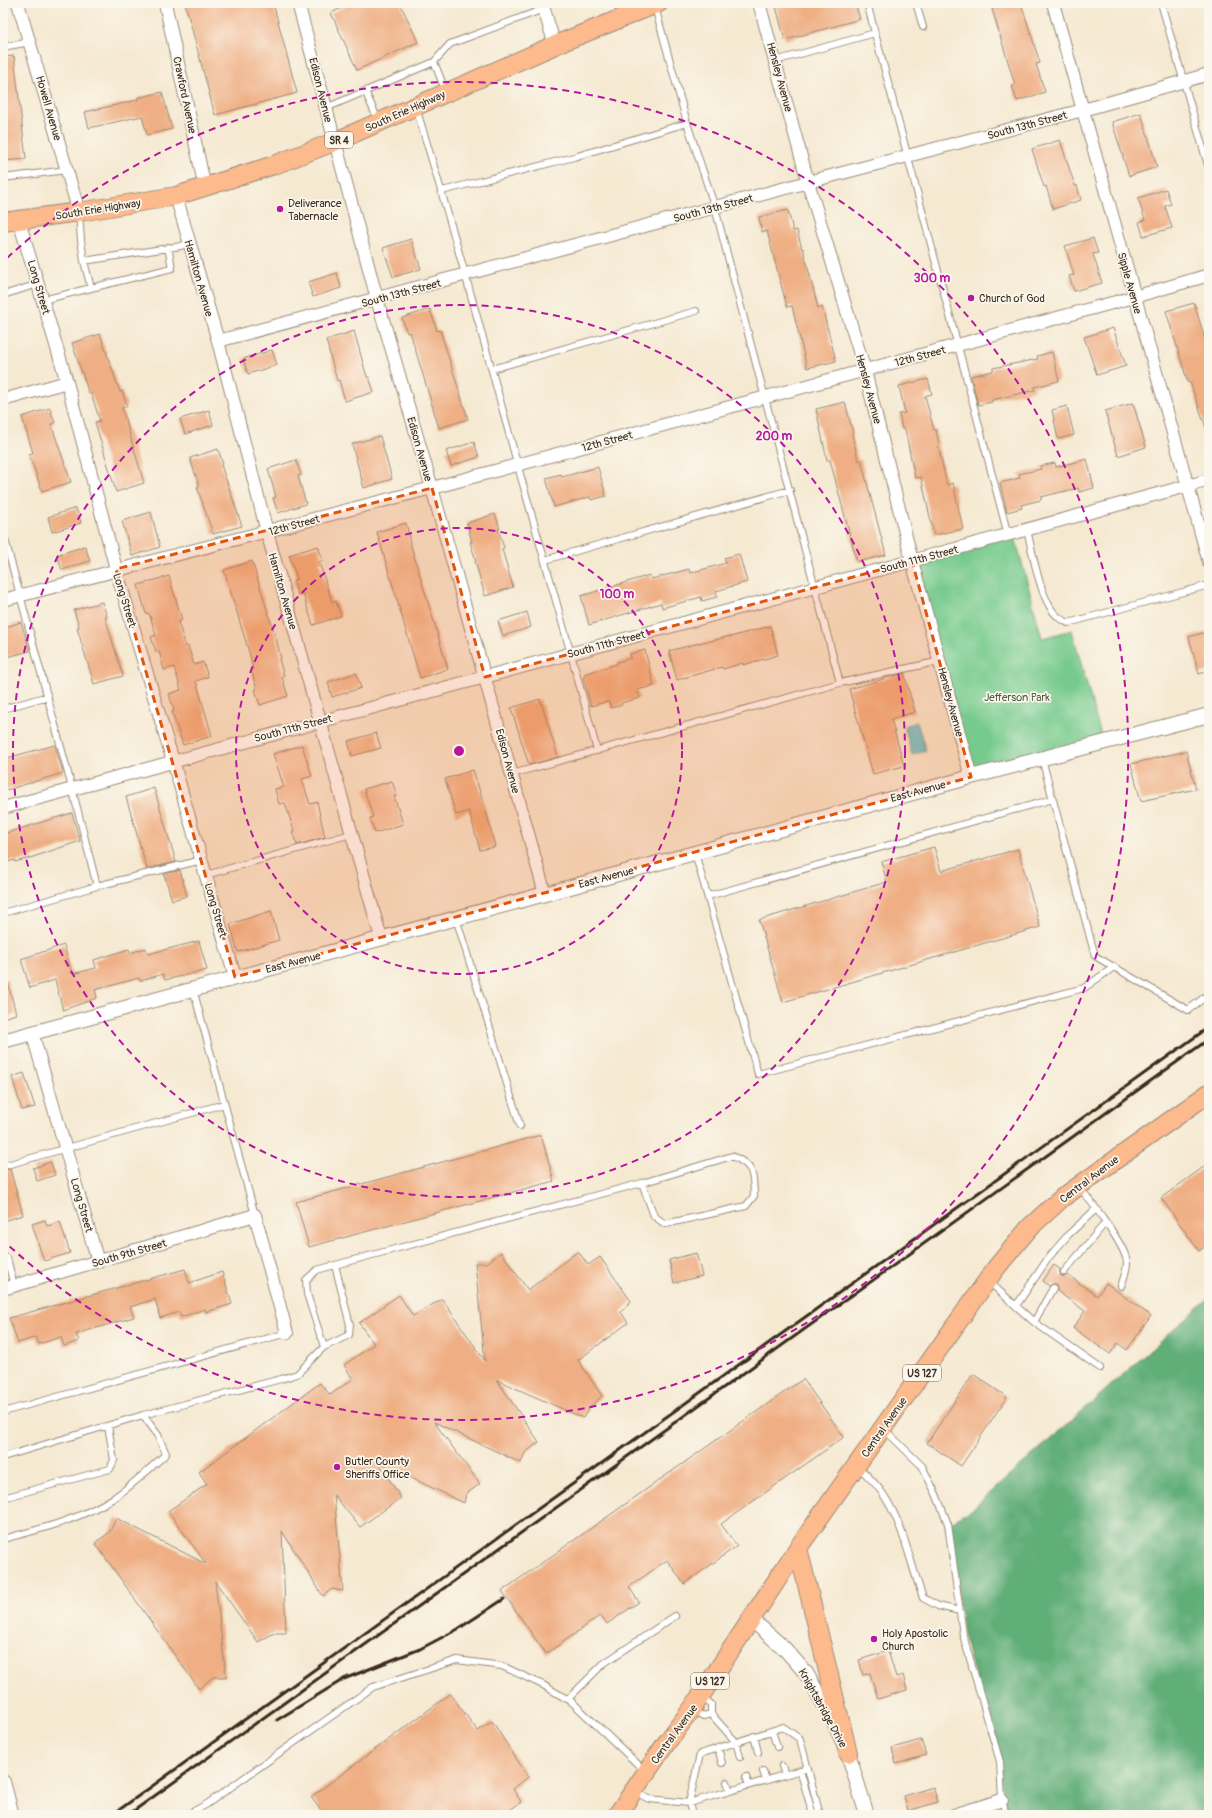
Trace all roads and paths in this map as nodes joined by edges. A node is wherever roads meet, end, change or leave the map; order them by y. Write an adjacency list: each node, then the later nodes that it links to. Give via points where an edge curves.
1 (18, 3): 13 (street, Howell Avenue)
2 (165, 3): 33 (street, Crawford Avenue)
3 (298, 3): 23 (street, Edison Avenue)
4 (759, 3): 17 (street, Hensley Avenue)
5 (867, 3): 12 (lane)
6 (916, 3): 11 (lane)
7 (1053, 3): 24 (street, Sipple Avenue)
8 (1161, 3): 19 (lane)
9 (657, 4): 14 (main road, South Erie Highway / SR 4); 26 (lane)
10 (543, 6): 14 (street); 16 (lane, via 450,44)
11 (923, 27)
12 (875, 33): 17 (lane); 28 (lane)
13 (30, 42): 15 (lane); 30 (street, Howell Avenue)
14 (555, 45): 21 (main road, South Erie Highway / SR 4)
15 (3, 47)
16 (434, 62): 20 (lane); 21 (lane)
17 (775, 62): 32 (street, Hensley Avenue)
18 (1209, 74): 19 (street, South 13th Street)
19 (1184, 81): 24 (street, South 13th Street); 29 (lane)
20 (365, 91): 23 (lane); 25 (lane)
21 (447, 93): 22 (main road, South Erie Highway / SR 4)
22 (416, 107): 25 (main road, South Erie Highway / SR 4); 34 (lane)
23 (326, 108): 27 (street, Edison Avenue)
24 (1083, 110): 28 (street, South 13th Street); 47 (street, Sipple Avenue)
25 (379, 122): 27 (main road, South Erie Highway / SR 4)
26 (687, 124): 34 (lane, via 574,157); 36 (lane)
27 (334, 142): 33 (main road, South Erie Highway / SR 4); 48 (street, Edison Avenue)
28 (907, 156): 32 (street, South 13th Street); 52 (lane)
29 (1209, 169)
30 (67, 170): 31 (lane); 37 (street, Howell Avenue)
31 (3, 178)
32 (808, 182): 36 (street, South 13th Street); 54 (street, Hensley Avenue)
33 (205, 188): 35 (main road, South Erie Highway / SR 4)
34 (442, 191): 42 (lane)
35 (176, 196): 37 (main road, South Erie Highway / SR 4); 39 (street, Hamilton Avenue)
36 (715, 208): 42 (street, South 13th Street); 56 (lane)
37 (79, 212): 38 (main road, South Erie Highway / SR 4); 41 (lane)
38 (11, 222): 44 (street, Long Street)
39 (189, 243): 40 (lane); 51 (street, Hamilton Avenue)
40 (168, 247): 41 (lane); 45 (lane, via 172,268)
41 (84, 261): 45 (lane)
42 (466, 275): 48 (street, South 13th Street); 53 (lane)
43 (1209, 275): 47 (street, 12th Street)
44 (38, 284): 46 (lane); 49 (street, Long Street)
45 (91, 288): 49 (lane)
46 (3, 295)
47 (1134, 297): 52 (street, 12th Street); 60 (street, Sipple Avenue)
48 (377, 299): 51 (street, South 13th Street); 61 (street, Edison Avenue)
49 (43, 300): 55 (street, Long Street)
50 (696, 310): 53 (lane)
51 (218, 341): 65 (street, Hamilton Avenue)
52 (958, 345): 54 (street, 12th Street); 66 (lane)
53 (492, 369): 58 (lane)
54 (865, 371): 56 (street, 12th Street); 68 (street, Hensley Avenue)
55 (67, 382): 57 (street); 70 (street, Long Street)
56 (766, 398): 58 (street, 12th Street); 62 (lane)
57 (3, 400)
58 (518, 465): 61 (street, 12th Street); 67 (lane)
59 (1209, 480): 60 (street, South 11th Street)
60 (1187, 486): 63 (street, South 11th Street); 69 (street, Sipple Avenue)
61 (432, 488): 65 (street, 12th Street); 77 (street, Edison Avenue)
62 (790, 490): 67 (lane); 72 (lane)
63 (1027, 530): 66 (street, South 11th Street); 71 (lane, via 1050,608 1059,619 1068,622)
64 (3, 532): 73 (lane)
65 (267, 532): 70 (street, 12th Street); 82 (street, Hamilton Avenue)
66 (1008, 535): 68 (street, South 11th Street)
67 (545, 560): 75 (lane)
68 (912, 561): 72 (street, South 11th Street); 76 (street, Hensley Avenue)
69 (1209, 562)
70 (116, 569): 73 (street, 12th Street); 85 (street, Long Street)
71 (1209, 584)
72 (815, 587): 75 (street, South 11th Street); 78 (lane)
73 (20, 595): 74 (street, 12th Street); 79 (lane)
74 (3, 600)
75 (572, 653): 77 (street, South 11th Street); 83 (lane)
76 (940, 662): 78 (lane); 87 (street, Hensley Avenue)
77 (485, 677): 82 (street, South 11th Street); 86 (street, Edison Avenue)
78 (840, 683): 83 (lane)
79 (48, 696): 80 (lane); 88 (lane)
80 (3, 709)
81 (1209, 715): 84 (street, East Avenue)
82 (319, 721): 85 (street, South 11th Street); 91 (street, Hamilton Avenue)
83 (597, 750): 86 (lane)
84 (1042, 759): 87 (street, East Avenue); 89 (lane)
85 (173, 761): 88 (street, South 11th Street); 93 (street, Long Street)
86 (512, 774): 96 (street, Edison Avenue)
87 (971, 777): 92 (street, East Avenue)
88 (72, 788): 90 (street, South 11th Street); 95 (lane)
89 (1053, 799): 97 (lane); 101 (lane, via 1095,956)
90 (3, 808)
91 (351, 834): 94 (lane); 100 (street, Hamilton Avenue)
92 (695, 853): 96 (street, East Avenue); 97 (lane)
93 (202, 860): 94 (street, Long Street); 95 (lane)
94 (206, 875): 102 (street, Long Street)
95 (97, 886): 98 (lane)
96 (545, 894): 99 (street, East Avenue)
97 (708, 896): 101 (lane, via 758,1074 1084,988)
98 (3, 913)
99 (456, 918): 100 (street, East Avenue); 109 (lane)
100 (381, 938): 102 (street, East Avenue)
101 (1114, 967): 104 (lane, via 1188,1010)
102 (235, 977): 103 (street, East Avenue)
103 (192, 989): 105 (street, East Avenue); 108 (lane)
104 (1209, 994)
105 (32, 1032): 106 (street, East Avenue); 110 (street, Long Street)
106 (3, 1041)
107 (1209, 1093): 113 (main road, Central Avenue / US 127)
108 (224, 1104): 110 (lane); 115 (lane)
109 (520, 1126)
110 (66, 1149): 111 (lane); 118 (street, Long Street)
111 (3, 1166)
112 (642, 1183): 112 (lane, via 654,1216 665,1224 746,1206 754,1196 752,1174 746,1162 732,1156); 119 (lane)
113 (1078, 1186): 114 (lane); 121 (main road, Central Avenue / US 127, via 1030,1227)
114 (1096, 1209): 116 (lane); 125 (lane, via 1049,1257)
115 (255, 1215): 118 (street, South 9th Street); 127 (street)
116 (1106, 1222): 120 (lane); 122 (lane, via 1127,1260)
117 (3, 1256): 123 (lane, via 7,1258)
118 (98, 1262): 123 (street, South 9th Street)
119 (335, 1265): 128 (lane, via 350,1325 349,1335); 128 (lane, via 317,1270 306,1280 307,1294)
120 (1064, 1272)
121 (988, 1280): 125 (lane); 133 (main road, Central Avenue / US 127)
122 (1121, 1286)
123 (8, 1287)
124 (1053, 1288): 126 (lane)
125 (1016, 1306): 126 (lane)
126 (1034, 1322): 129 (lane)
127 (287, 1334): 130 (lane)
128 (324, 1347): 131 (lane, via 297,1374)
129 (1100, 1368)
130 (3, 1412)
131 (143, 1415): 132 (lane); 137 (lane, via 158,1435 166,1454 113,1498 82,1515 64,1523)
132 (108, 1426): 134 (lane); 136 (lane, via 114,1460 110,1469)
133 (883, 1428): 135 (main road, Central Avenue / US 127); 139 (lane, via 922,1466 936,1494 948,1524)
134 (3, 1457)
135 (857, 1464): 138 (main road, Central Avenue / US 127); 139 (lane, via 883,1493 903,1534 923,1598 938,1606)
136 (3, 1498)
137 (3, 1539)
138 (798, 1548): 141 (main road, Central Avenue / US 127); 151 (main road)
139 (960, 1611): 167 (lane, via 965,1642 1000,1762)
140 (675, 1616): 142 (lane, via 603,1664)
141 (751, 1619): 143 (main road, Central Avenue / US 127); 151 (street, Knightsbridge Drive, via 784,1648 806,1673 832,1718)
142 (568, 1700): 158 (lane); 170 (lane, via 502,1666 457,1660 373,1687)
143 (696, 1703): 144 (lane, via 703,1716); 144 (lane, via 711,1704); 158 (main road, Central Avenue / US 127)
144 (711, 1714): 147 (lane)
145 (772, 1731): 146 (lane); 148 (lane); 155 (lane, via 783,1727 800,1739)
146 (754, 1736): 147 (lane); 150 (lane)
147 (736, 1742): 149 (lane); 152 (lane)
148 (777, 1747)
149 (718, 1748): 153 (lane); 168 (lane, via 700,1754)
150 (758, 1752)
151 (848, 1753): 175 (street, Knightsbridge Drive)
152 (740, 1757)
153 (722, 1763)
154 (782, 1766): 159 (lane)
155 (808, 1768): 156 (lane); 174 (lane)
156 (800, 1770): 159 (lane); 173 (lane)
157 (763, 1771): 161 (lane)
158 (646, 1772): 165 (main road, Central Avenue / US 127)
159 (785, 1774): 161 (lane)
160 (746, 1777): 164 (lane)
161 (766, 1780): 164 (lane)
162 (3, 1782): 169 (street)
163 (728, 1782): 166 (lane)
164 (748, 1785): 166 (lane)
165 (633, 1791): 168 (lane, via 649,1799); 171 (main road, Central Avenue / US 127)
166 (730, 1791): 168 (lane)
167 (1002, 1800): 176 (street); 177 (lane)
168 (689, 1802): 172 (lane)
169 (12, 1815)
170 (188, 1815)
171 (617, 1815)
172 (692, 1815)
173 (813, 1815)
174 (820, 1815)
175 (867, 1815)
176 (954, 1815)
177 (1006, 1815)

